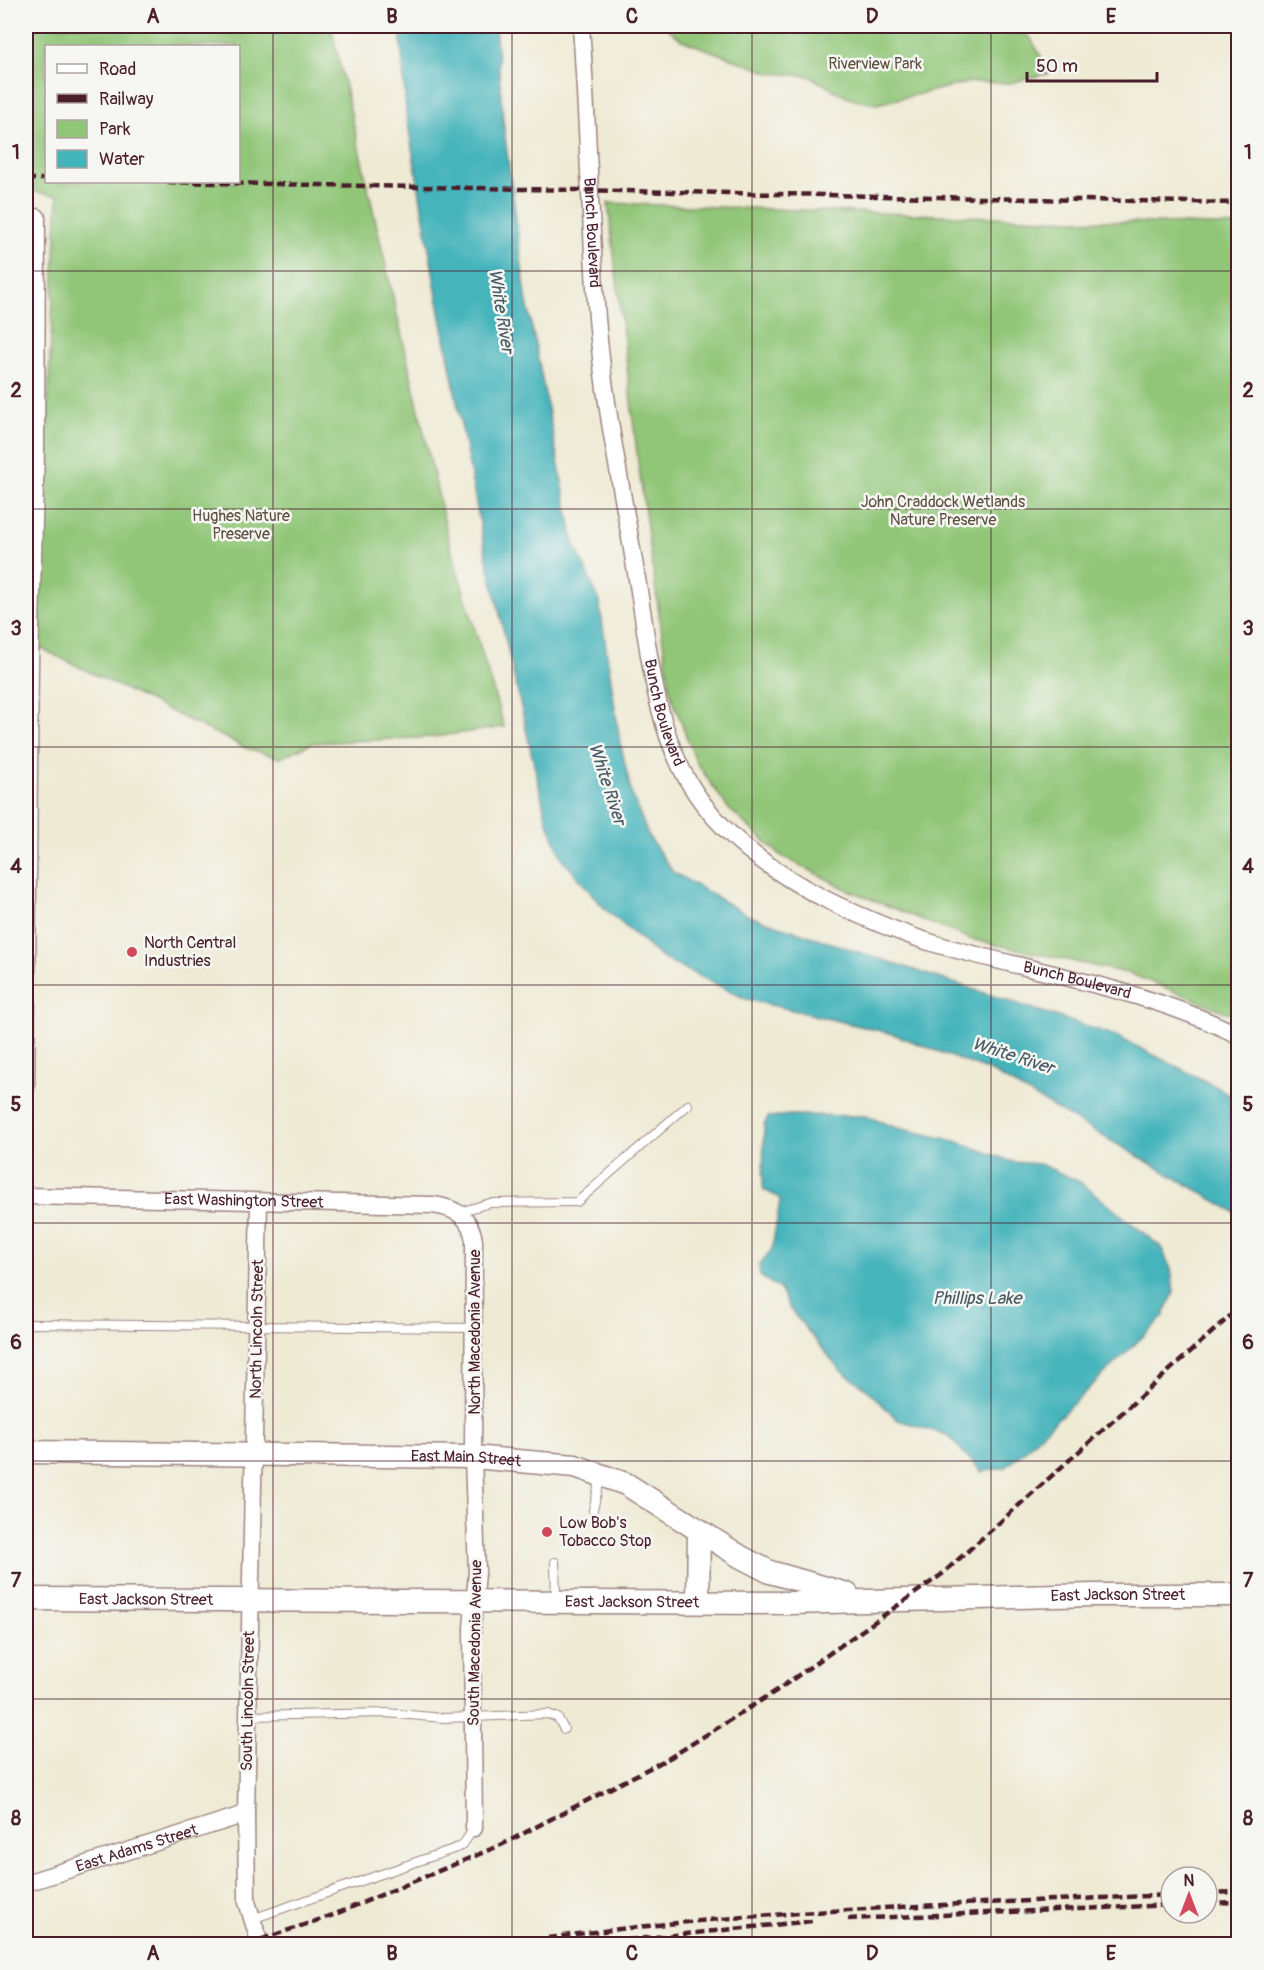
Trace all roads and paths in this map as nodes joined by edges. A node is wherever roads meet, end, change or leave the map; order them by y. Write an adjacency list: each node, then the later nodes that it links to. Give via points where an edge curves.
1 (581, 26): 7 (street, Bunch Boulevard, via 597,321 616,455 659,709 675,757 700,799 737,841 766,864 851,910 934,944 1137,997)
2 (31, 217): 3 (street)
3 (31, 451): 4 (street)
4 (27, 718): 5 (street)
5 (27, 818): 6 (street)
6 (27, 949): 8 (street)
7 (1239, 1035)
8 (26, 1065): 9 (street)
9 (26, 1088)
10 (688, 1105): 13 (lane, via 578,1202 490,1203)
11 (26, 1196): 12 (street, East Washington Street)
12 (259, 1202): 13 (street, East Washington Street, via 433,1205); 15 (street, North Lincoln Street)
13 (459, 1212): 16 (street, North Macedonia Avenue, via 473,1232)
14 (26, 1324): 15 (lane)
15 (257, 1327): 16 (lane); 18 (street, North Lincoln Street)
16 (475, 1328): 19 (street, North Macedonia Avenue)
17 (26, 1452): 18 (main road, East Main Street)
18 (254, 1456): 19 (main road, East Main Street); 26 (street, South Lincoln Street)
19 (473, 1457): 20 (main road, East Main Street, via 574,1466); 27 (street, South Macedonia Avenue)
20 (602, 1473): 21 (lane); 22 (main road, East Main Street)
21 (593, 1510)
22 (699, 1530): 28 (main road, East Main Street, via 770,1572); 30 (main road)
23 (555, 1562): 29 (lane)
24 (1239, 1595): 28 (main road, East Jackson Street)
25 (26, 1599): 26 (main road, East Jackson Street)
26 (251, 1599): 27 (main road, East Jackson Street); 31 (street, South Lincoln Street)
27 (475, 1600): 29 (main road, East Jackson Street); 32 (street, South Macedonia Avenue)
28 (872, 1600): 30 (main road, East Jackson Street)
29 (556, 1601): 30 (main road, East Jackson Street)
30 (698, 1602)
31 (248, 1716): 32 (lane); 34 (street, South Lincoln Street)
32 (473, 1716): 33 (lane, via 548,1714 558,1718); 35 (street, South Macedonia Avenue)
33 (564, 1729)
34 (246, 1814): 36 (street, East Adams Street); 37 (street, South Lincoln Street, via 247,1902)
35 (474, 1828): 37 (lane, via 462,1846)
36 (26, 1883)
37 (252, 1919): 38 (street, South Lincoln Street)
38 (260, 1944)

